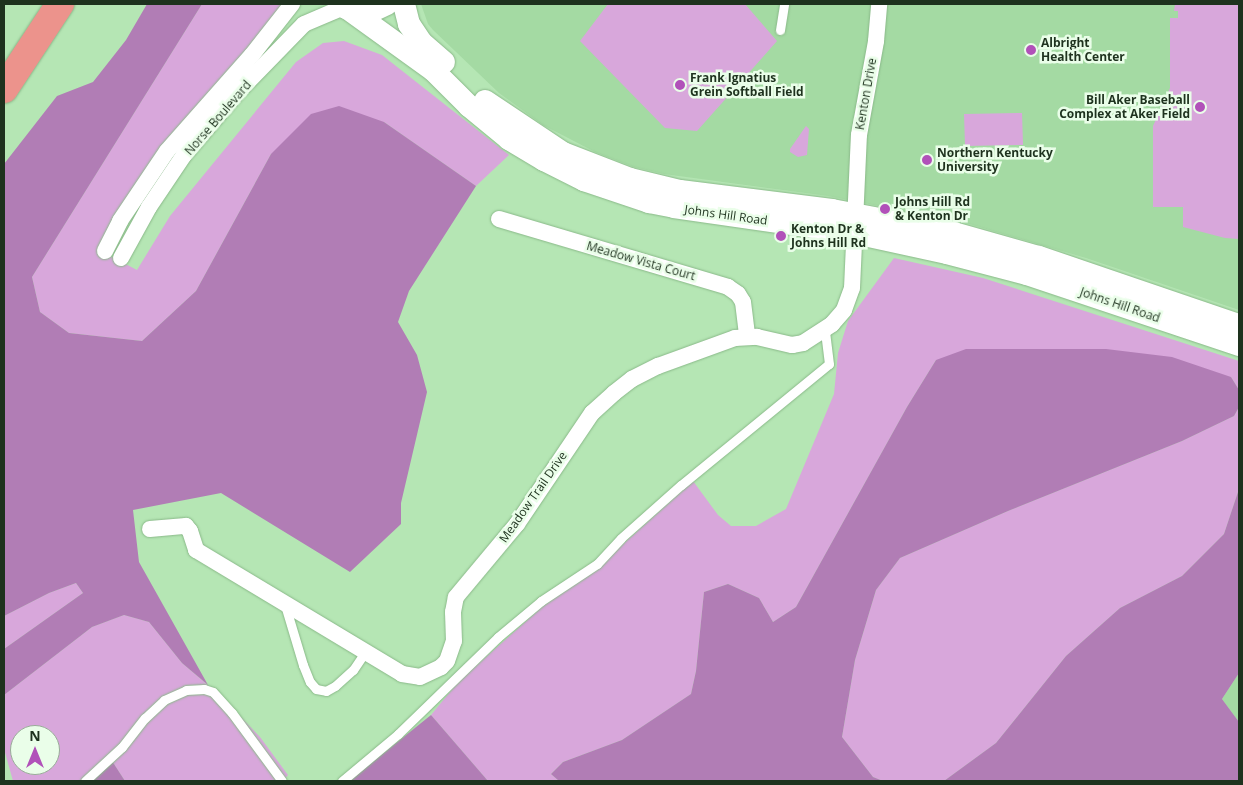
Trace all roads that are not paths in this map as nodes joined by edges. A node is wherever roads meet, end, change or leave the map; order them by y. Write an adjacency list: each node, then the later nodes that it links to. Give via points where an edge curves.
1 (60, 4): 9 (highway)
2 (292, 4): 12 (street, Norse Boulevard, via 252,55 167,151 120,222)
3 (387, 4): 7 (main road, via 372,11 359,12)
4 (404, 4): 11 (main road, Johns Hill Road, via 408,24 422,43 493,108 563,153 657,186)
5 (784, 4): 8 (lane)
6 (879, 4): 11 (street, Kenton Drive, via 872,64 861,114)
7 (344, 6): 11 (main road, Johns Hill Road, via 433,70 509,139 584,180 674,207); 13 (street, Norse Boulevard, via 304,24 237,93 184,156 149,207)
8 (780, 30)
9 (4, 88)
10 (499, 219): 16 (street, Meadow Vista Court, via 728,286 743,302)
11 (855, 224): 14 (main road, Johns Hill Road, via 954,233 1039,257); 15 (street, Meadow Trail Drive, via 852,288 844,310); 17 (main road, Johns Hill Road, via 1019,272)
12 (105, 251)
13 (121, 258)
14 (1239, 325)
15 (825, 329): 16 (street, Meadow Trail Drive, via 803,343 792,345); 23 (lane, via 829,364 681,485 597,564 551,594 498,637 398,734)
16 (747, 337): 20 (street, Meadow Trail Drive, via 735,338 658,366 632,379 592,413 517,524 456,597 454,641 441,667 412,677)
17 (1239, 345)
18 (150, 529): 19 (street, Meadow Trail Drive, via 186,526 196,550)
19 (285, 604): 20 (street, Meadow Trail Drive); 20 (lane, via 303,665 316,689 326,691 335,686 353,670)
20 (366, 652)
21 (85, 781): 22 (lane, via 122,747 164,700 186,690 204,689 213,692 232,712)
22 (282, 781)
23 (342, 781)

